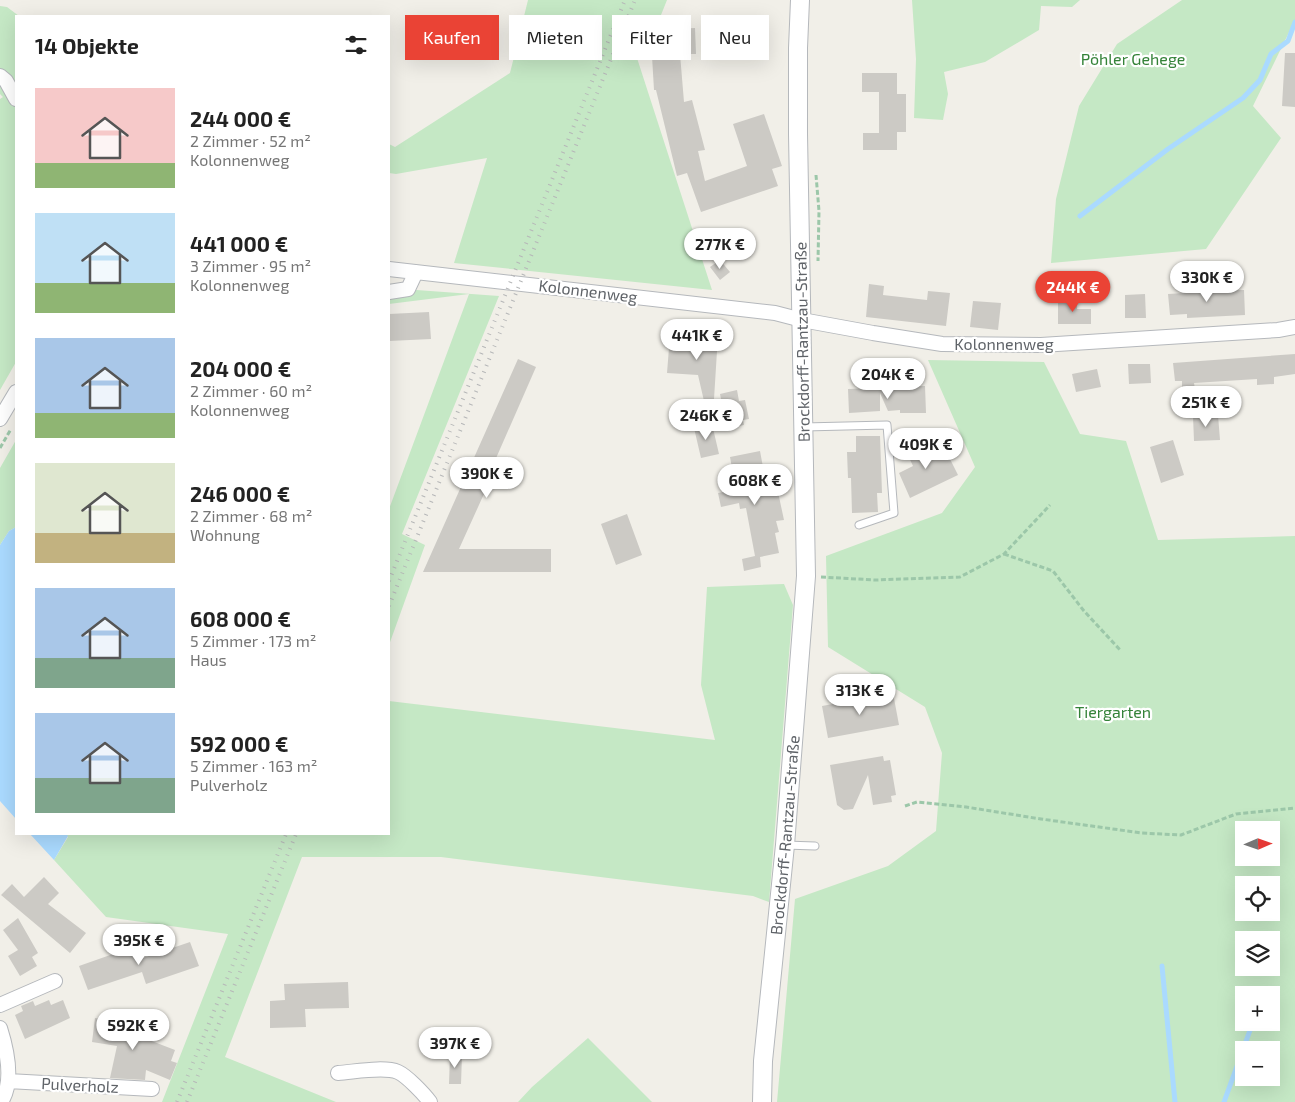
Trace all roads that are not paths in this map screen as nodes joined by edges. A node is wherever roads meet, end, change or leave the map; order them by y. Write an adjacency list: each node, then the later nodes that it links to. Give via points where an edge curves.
1 (800, 0): 7 (street, Brockdorff-Rantzau-Straße, via 798,125)
2 (0, 76): 3 (street)
3 (15, 97)
4 (390, 269): 5 (street, Kolonnenweg)
5 (416, 272): 6 (street, via 408,288); 7 (street, Kolonnenweg, via 775,313)
6 (390, 292)
7 (802, 320): 8 (street, Kolonnenweg, via 942,344 1031,345); 11 (street, Brockdorff-Rantzau-Straße)
8 (1295, 327)
9 (15, 394): 10 (street)
10 (0, 419)
11 (804, 427): 12 (lane, via 887,424 894,513); 13 (street, Brockdorff-Rantzau-Straße, via 806,576)
12 (859, 525)
13 (784, 845): 14 (lane); 23 (street, Brockdorff-Rantzau-Straße, via 763,1061)
14 (815, 846)
15 (55, 981): 16 (street)
16 (0, 1004)
17 (0, 1028): 19 (street)
18 (338, 1073): 22 (street, via 399,1072)
19 (8, 1081): 20 (street, Pulverholz); 21 (street)
20 (152, 1089)
21 (1, 1102)
22 (430, 1102)
23 (762, 1102)

